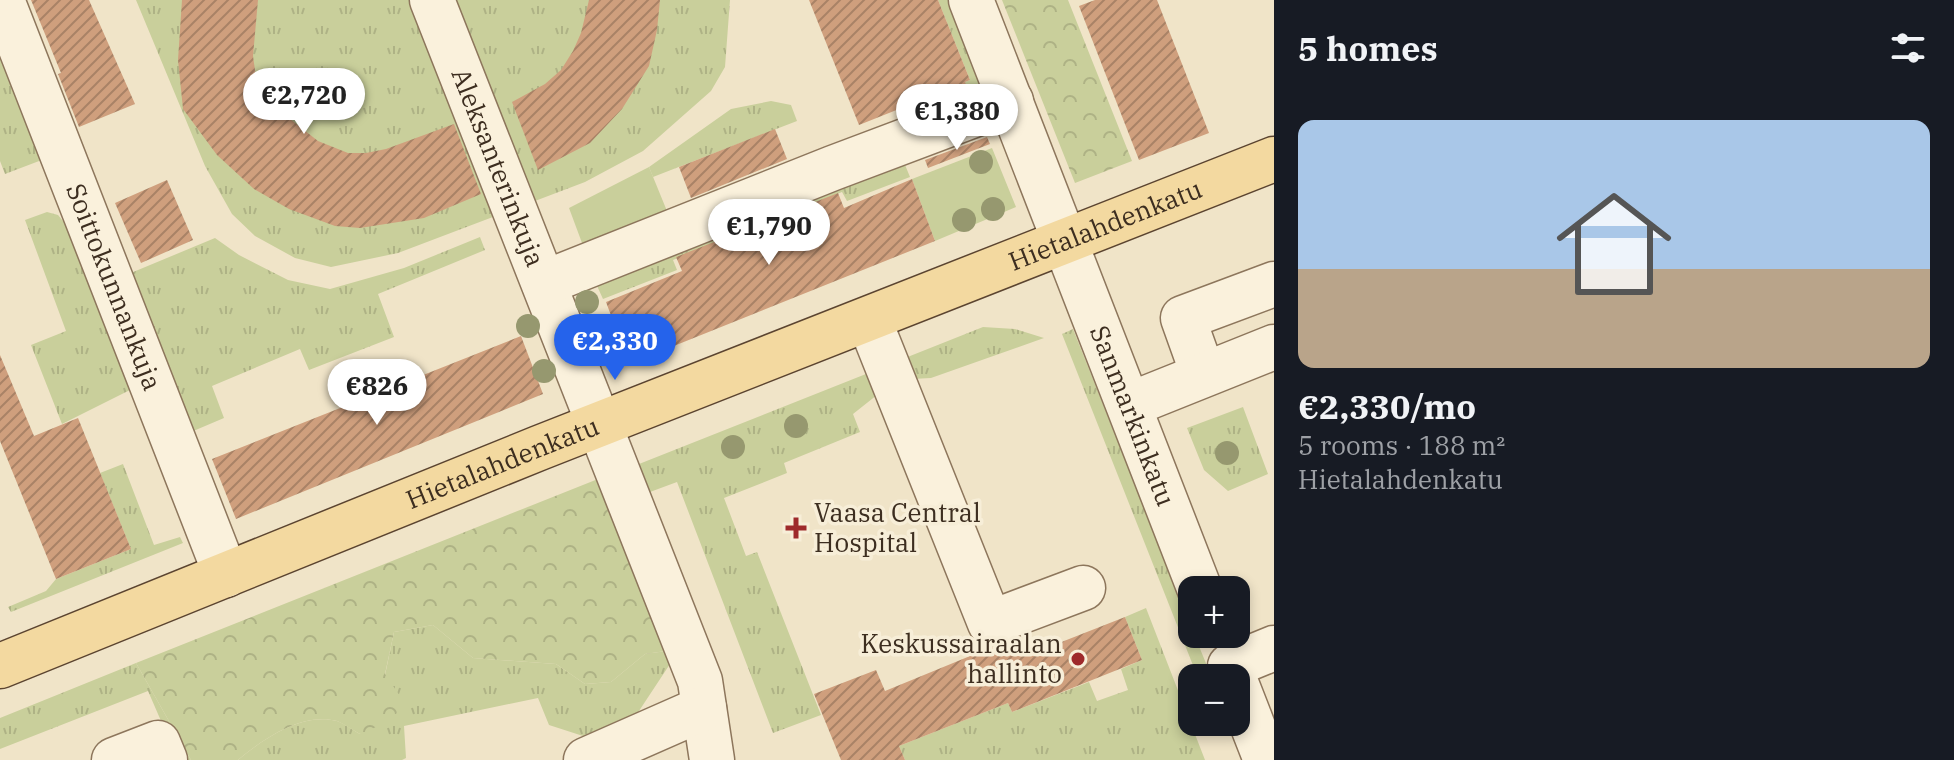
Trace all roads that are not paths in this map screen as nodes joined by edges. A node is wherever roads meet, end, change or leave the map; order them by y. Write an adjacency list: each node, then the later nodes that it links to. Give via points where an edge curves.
1 (2, 0): 14 (street, Soittokunnankuja)
2 (432, 0): 7 (street, Aleksanterinkuja)
3 (971, 0): 4 (street, Sanmarkinkatu)
4 (1011, 101): 6 (street, Sanmarkinkatu); 7 (street)
5 (1274, 159): 6 (main road, Hietalahdenkatu)
6 (1066, 242): 9 (main road, Hietalahdenkatu); 12 (street, Sanmarkinkatu)
7 (544, 283): 13 (street, Aleksanterinkuja)
8 (1274, 284): 11 (street, via 1183,318)
9 (869, 320): 13 (main road, Hietalahdenkatu); 16 (street, via 990,623)
10 (1274, 347): 11 (street)
11 (1203, 374): 12 (street)
12 (1129, 405): 15 (street, Sanmarkinkatu)
13 (600, 424): 14 (main road, Hietalahdenkatu); 20 (street, Aleksanterinkuja, via 700,681)
14 (226, 575): 19 (main road, Hietalahdenkatu)
15 (1195, 576)
16 (1083, 588)
17 (1274, 648): 18 (street)
18 (1232, 664)
19 (0, 666)
20 (704, 708): 24 (street); 25 (street, Aleksanterinkuja)
21 (1250, 719): 26 (street)
22 (114, 760): 23 (street, via 158,743)
23 (165, 760)
24 (586, 760)
25 (712, 760)
26 (1266, 760)

